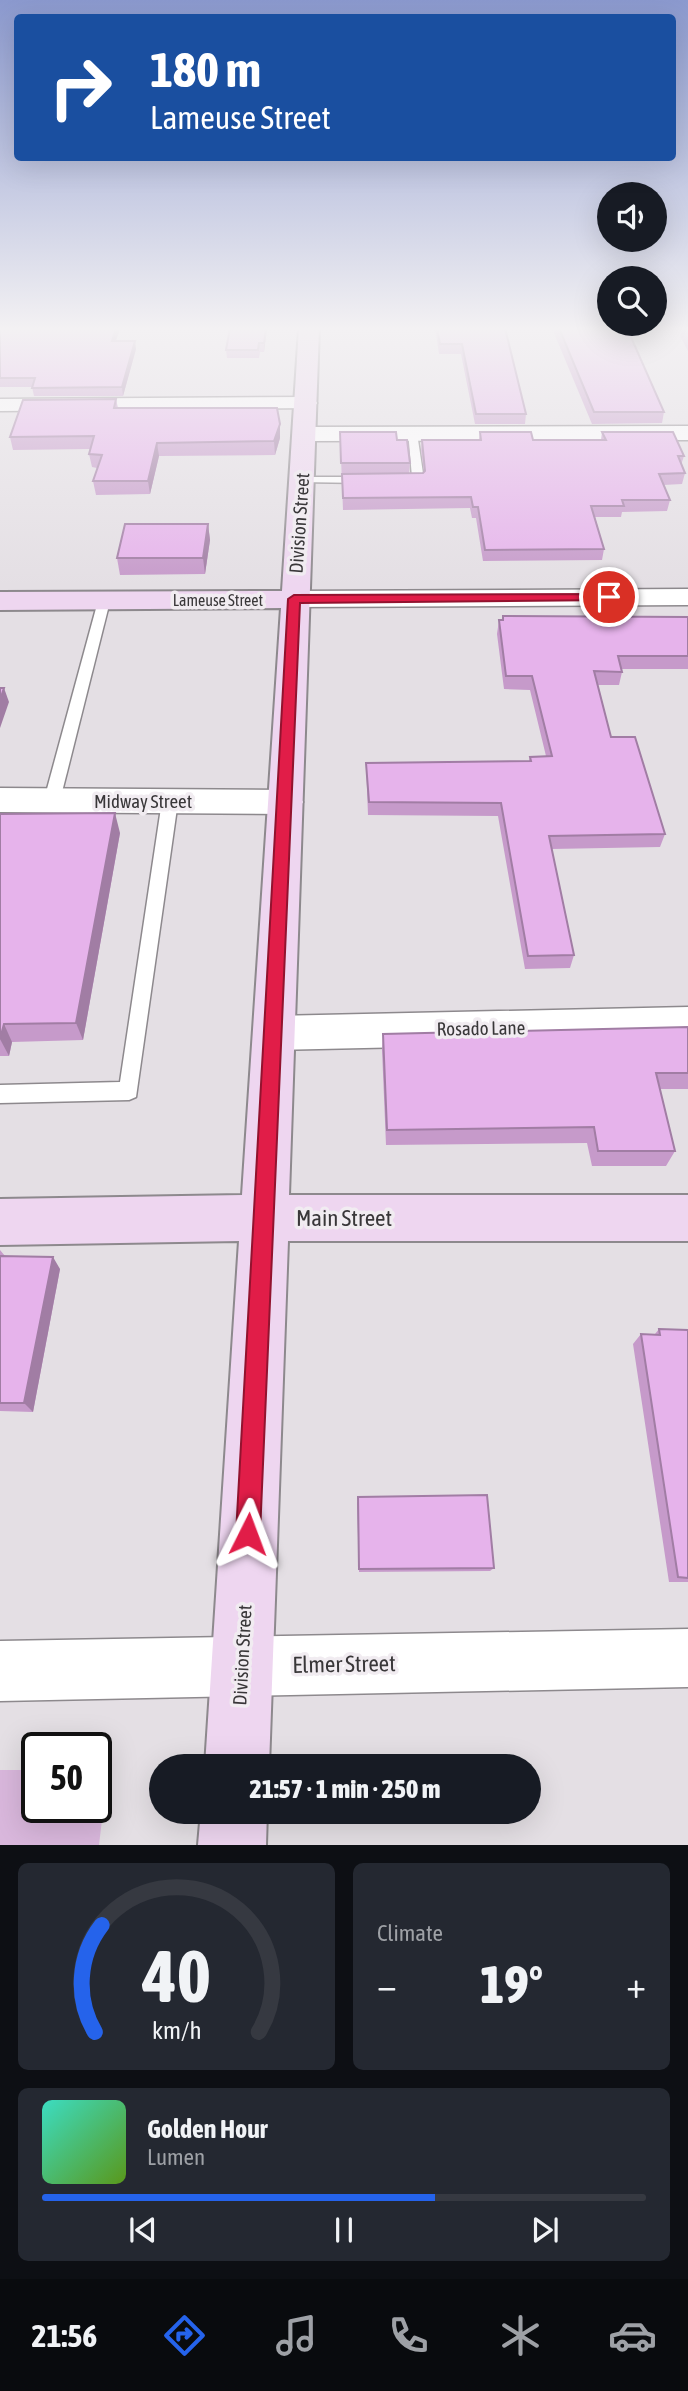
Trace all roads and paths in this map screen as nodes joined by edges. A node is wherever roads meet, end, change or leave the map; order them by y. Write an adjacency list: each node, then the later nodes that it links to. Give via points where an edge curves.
1 (198, 414): 3 (street)
2 (305, 414): 3 (main road, Division Street)
3 (305, 419): 4 (street); 6 (main road, Division Street)
4 (412, 433): 5 (street); 8 (lane, via 418,480)
5 (688, 433)
6 (302, 480): 7 (lane); 10 (main road, Division Street)
7 (379, 480)
8 (392, 480)
9 (688, 597): 10 (street, Lameuse Street)
10 (294, 599): 12 (main road, Lameuse Street); 16 (main road, Division Street)
11 (0, 601): 12 (main road, Lameuse Street)
12 (104, 601): 14 (lane)
13 (0, 800): 14 (street, Midway Street)
14 (52, 800): 15 (street, Midway Street)
15 (170, 801): 16 (street, Midway Street); 19 (lane, via 129,1091)
16 (286, 802): 18 (main road, Division Street)
17 (688, 1024): 18 (street, Rosado Lane)
18 (274, 1033): 20 (main road, Division Street)
19 (0, 1094)
20 (264, 1218): 21 (main road, Main Street); 22 (main road, Main Street); 24 (main road, Division Street)
21 (688, 1218)
22 (0, 1222)
23 (688, 1658): 24 (street, Elmer Street)
24 (242, 1666): 25 (street, Elmer Street); 26 (main road, Division Street)
25 (0, 1671)
26 (238, 1754)
27 (234, 1824): 28 (main road)
28 (233, 1845)

